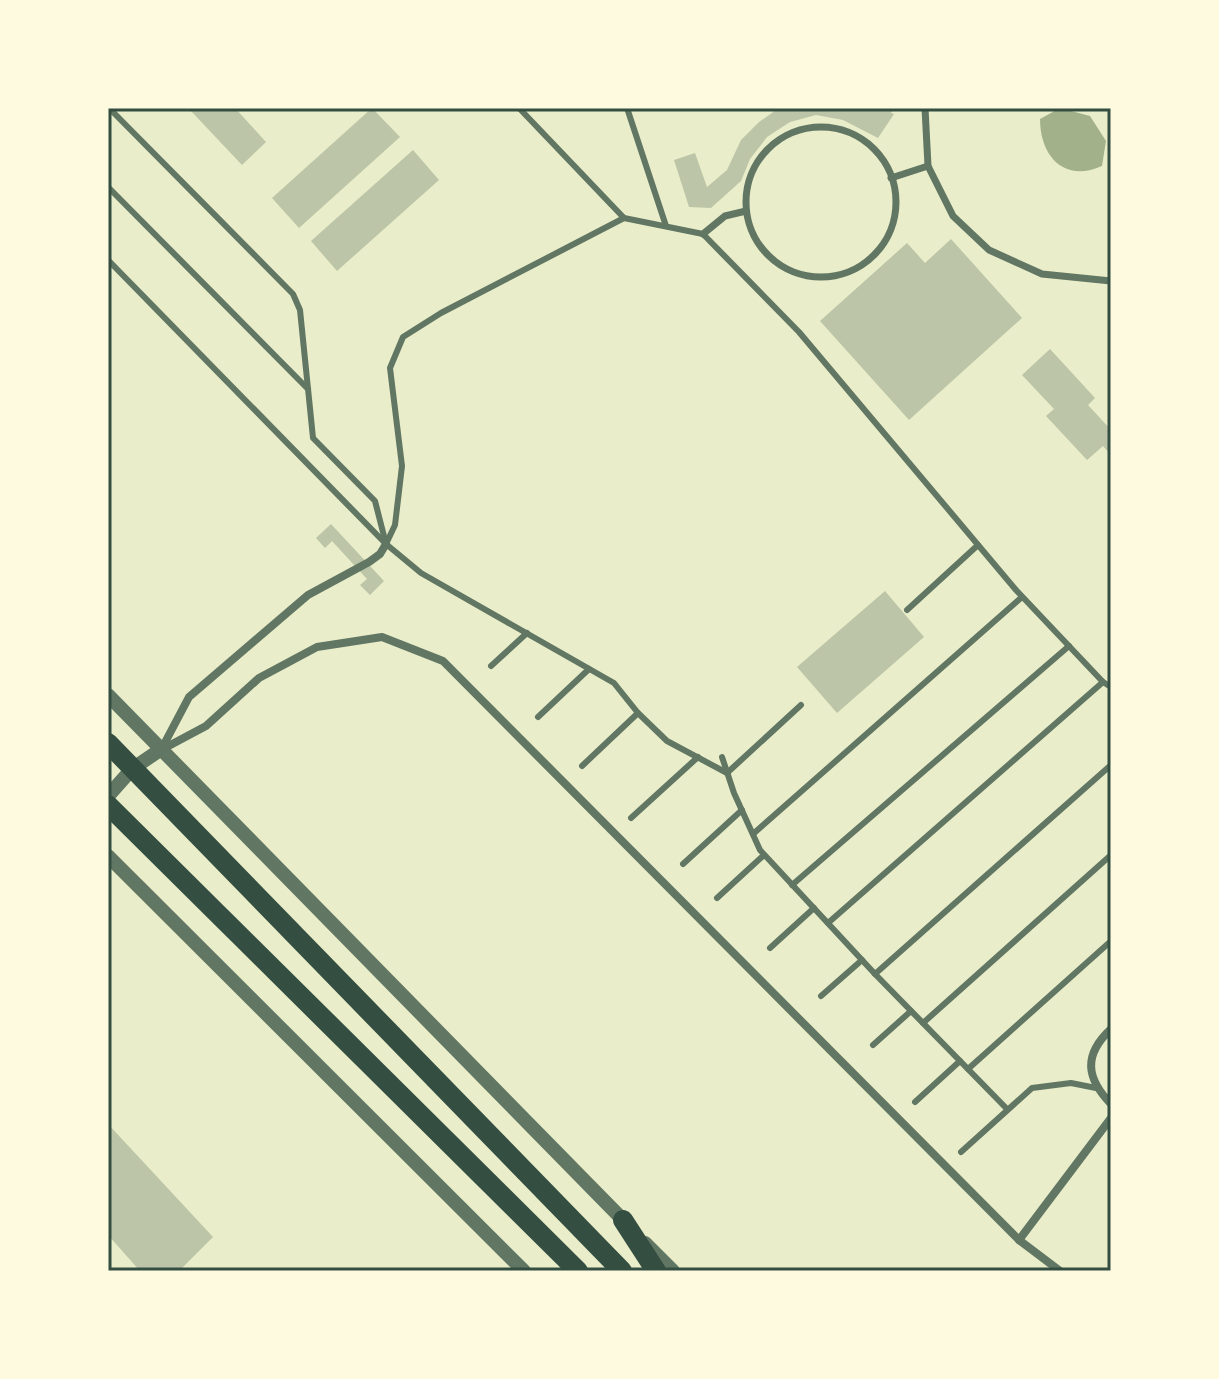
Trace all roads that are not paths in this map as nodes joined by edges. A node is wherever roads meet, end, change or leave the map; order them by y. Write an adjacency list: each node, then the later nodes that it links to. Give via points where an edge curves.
1 (109, 108): 14 (lane, via 293,294 300,310)
2 (519, 108): 9 (lane)
3 (627, 108): 10 (lane)
4 (925, 108): 5 (street)
5 (928, 166): 6 (street); 13 (street, via 953,216 989,250 1042,274)
6 (891, 178): 8 (street, via 871,146 850,132 800,129 777,140 759,158 749,180); 8 (street, via 895,215 887,239 851,271 827,277 780,265 762,249)
7 (108, 187): 14 (lane)
8 (746, 211): 11 (street, via 725,216)
9 (624, 218): 10 (lane); 15 (lane, via 403,337 390,368 402,466 395,525)
10 (666, 226): 11 (lane)
11 (703, 234): 16 (lane, via 799,332)
12 (108, 260): 15 (lane)
13 (1111, 281)
14 (308, 389): 15 (lane, via 313,438 375,501)
15 (386, 544): 19 (lane, via 421,573); 30 (street, via 369,562 308,595 189,697)
16 (978, 545): 17 (lane); 18 (lane)
17 (1022, 597): 20 (lane); 41 (lane)
18 (907, 610)
19 (527, 633): 21 (lane); 22 (lane)
20 (1069, 646): 23 (lane); 46 (lane)
21 (491, 666)
22 (589, 669): 27 (lane, via 614,683); 28 (lane)
23 (1103, 682): 24 (lane); 49 (lane)
24 (1111, 687)
25 (108, 695): 30 (street)
26 (801, 705): 36 (lane)
27 (638, 713): 31 (lane, via 667,741); 34 (lane)
28 (538, 717)
29 (108, 743): 35 (main road)
30 (160, 750): 35 (street); 67 (street); 68 (street, via 206,726 259,678 317,647 382,637 443,661)
31 (698, 757): 36 (lane); 40 (lane)
32 (722, 757): 36 (lane)
33 (1111, 765): 53 (lane)
34 (582, 766)
35 (132, 769): 37 (street); 71 (main road)
36 (727, 773): 39 (lane)
37 (108, 796)
38 (108, 805): 70 (main road)
39 (742, 810): 41 (lane); 45 (lane)
40 (631, 818)
41 (753, 834): 42 (lane)
42 (764, 855): 46 (lane); 47 (lane)
43 (1111, 855): 56 (lane)
44 (108, 856): 69 (street)
45 (683, 864)
46 (792, 885): 48 (lane)
47 (717, 898)
48 (814, 908): 49 (lane); 51 (lane)
49 (828, 923): 52 (lane)
50 (1111, 941): 60 (lane)
51 (770, 948)
52 (862, 960): 53 (lane); 54 (lane)
53 (875, 974): 55 (lane)
54 (821, 996)
55 (911, 1011): 56 (lane); 58 (lane)
56 (923, 1023): 59 (lane)
57 (1111, 1029): 61 (street, via 1099,1041 1090,1065)
58 (873, 1045)
59 (960, 1061): 60 (lane); 62 (lane)
60 (968, 1069): 64 (lane)
61 (1096, 1088): 63 (street); 64 (lane, via 1071,1083 1032,1088)
62 (915, 1102)
63 (1111, 1104)
64 (1007, 1109): 66 (lane)
65 (1111, 1118): 68 (street)
66 (961, 1152)
67 (623, 1220): 72 (main road); 73 (street)
68 (1019, 1240): 74 (street)
69 (524, 1271)
70 (578, 1271)
71 (622, 1271)
72 (656, 1271)
73 (673, 1271)
74 (1060, 1271)

